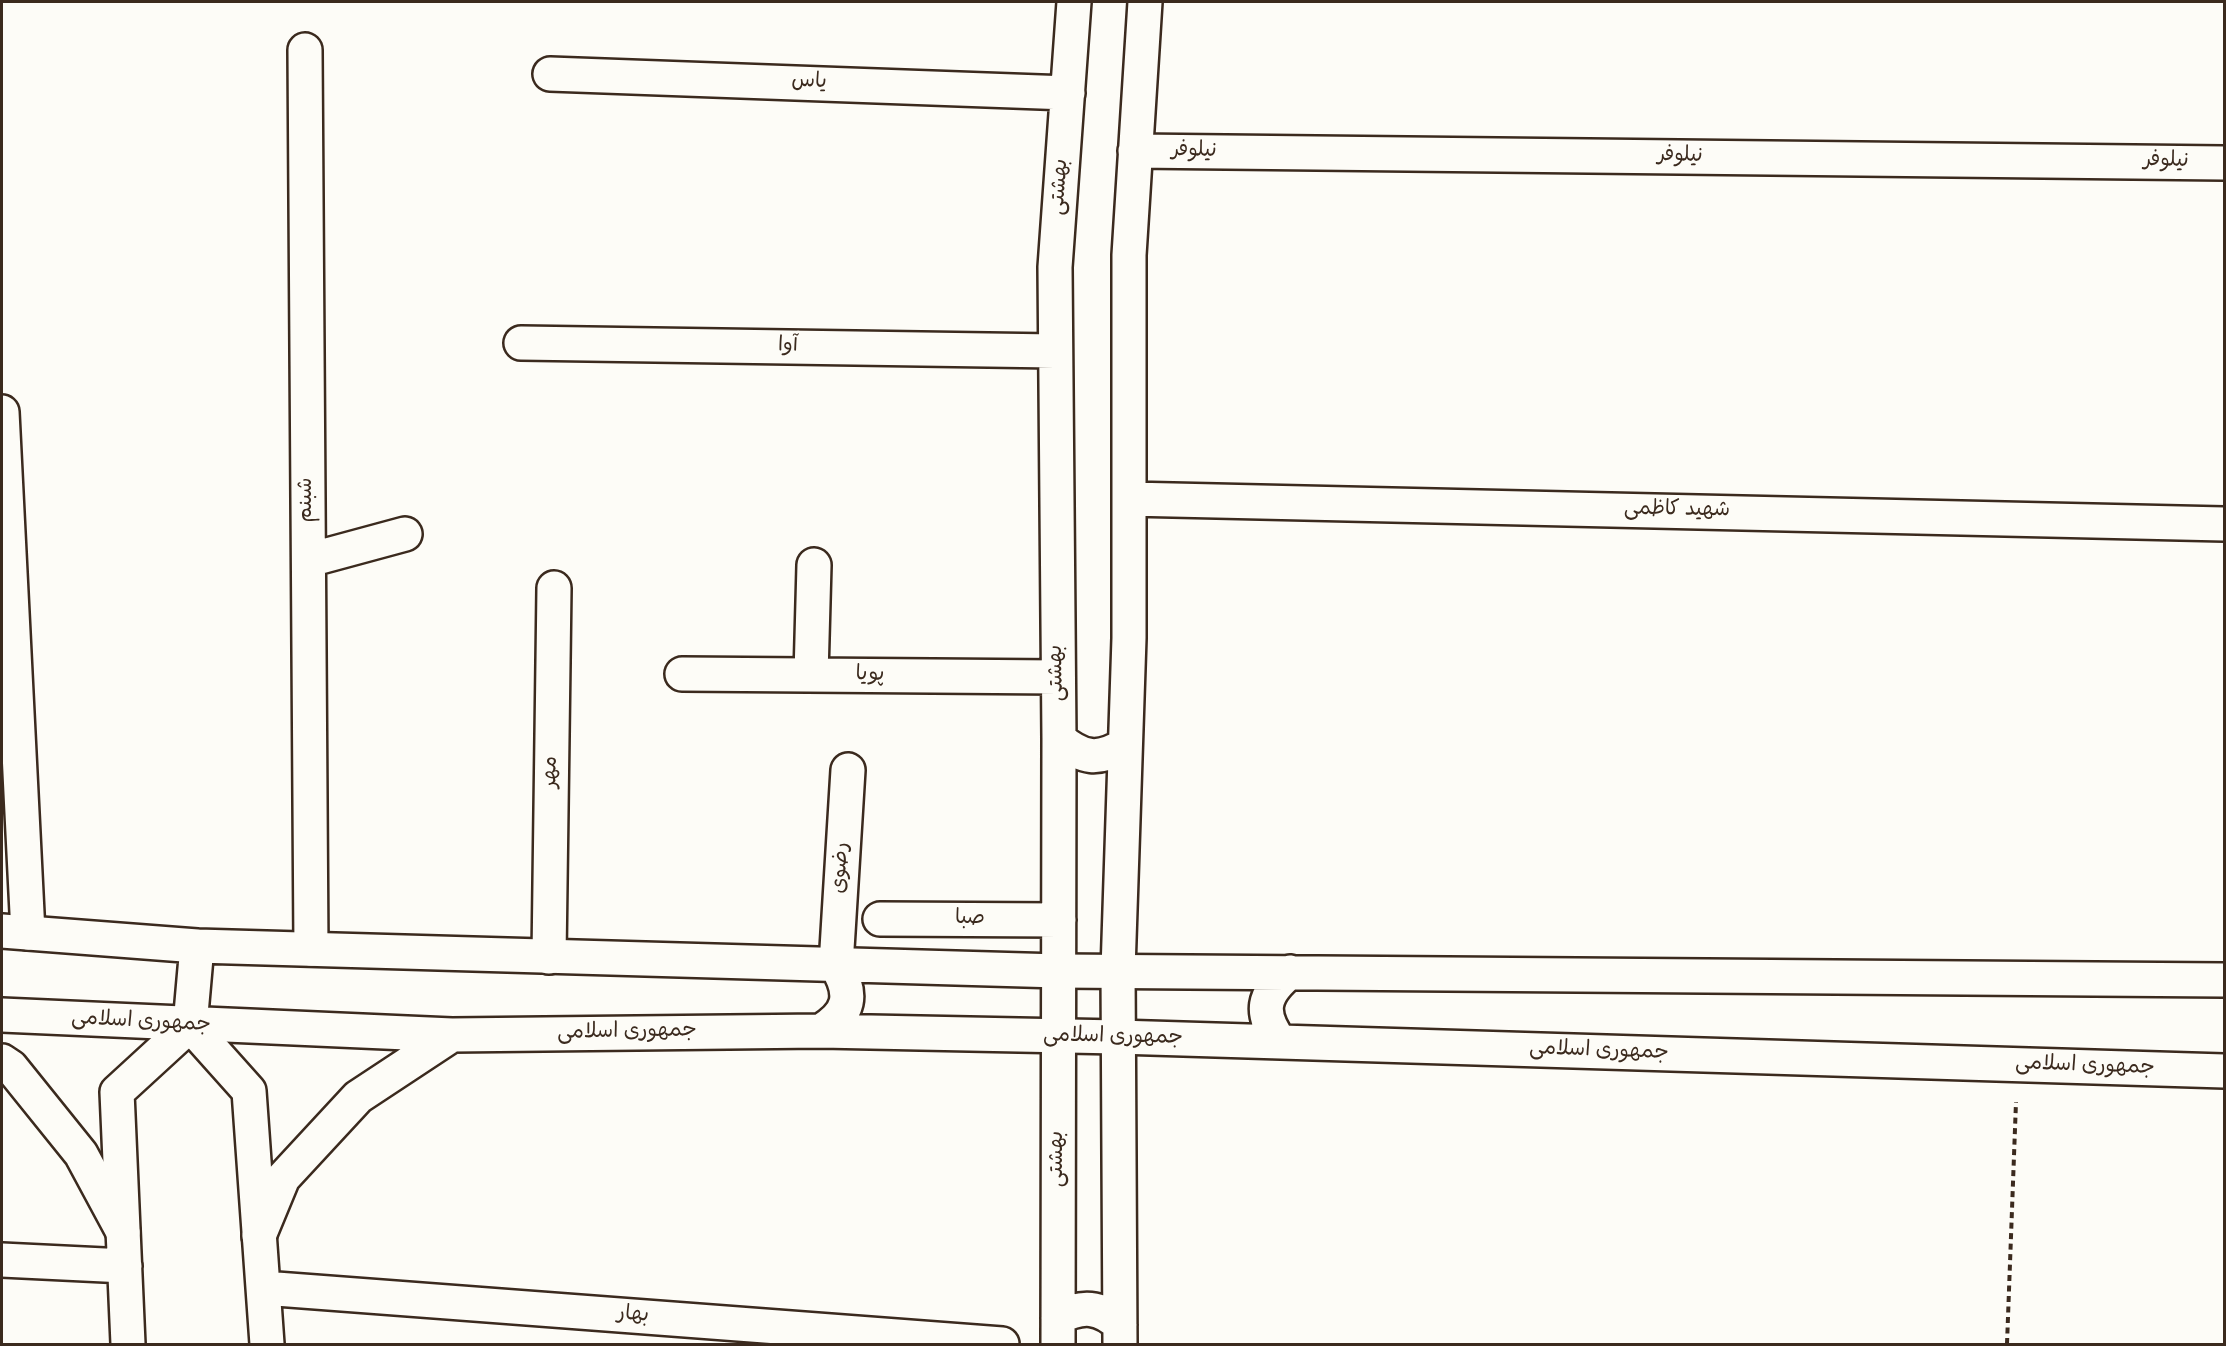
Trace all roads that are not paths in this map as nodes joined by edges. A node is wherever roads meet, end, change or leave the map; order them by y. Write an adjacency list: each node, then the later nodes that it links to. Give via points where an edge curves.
1 (1074, 2): 5 (street, بهشتی)
2 (1145, 2): 6 (street)
3 (305, 50): 14 (street, شبنم)
4 (550, 74): 5 (street, یاس)
5 (1068, 93): 9 (street, بهشتی, via 1055,267)
6 (1135, 151): 7 (street, نیلوفر); 11 (street, via 1129,255)
7 (2224, 163)
8 (521, 343): 9 (street, آوا)
9 (1055, 351): 19 (street, بهشتی)
10 (2, 412): 25 (street)
11 (1129, 499): 12 (street, شهید کاظمی); 21 (street)
12 (2224, 524)
13 (405, 534): 14 (street)
14 (309, 560): 27 (street, شبنم)
15 (814, 565): 18 (street)
16 (554, 588): 28 (street, مهر)
17 (682, 674): 18 (street, پویا)
18 (811, 675): 19 (street, پویا)
19 (1058, 677): 20 (street, بهشتی)
20 (1059, 739): 21 (street, via 1073,751 1091,756 1109,754); 24 (street, بهشتی)
21 (1125, 745): 30 (street)
22 (848, 770): 29 (street, رضوی)
23 (880, 919): 24 (street, صبا)
24 (1059, 920): 31 (street, بهشتی)
25 (15, 932): 26 (street)
26 (197, 946): 27 (street); 35 (street)
27 (312, 949): 28 (street)
28 (549, 957): 29 (street)
29 (836, 966): 31 (street); 36 (street, via 846,982 847,1003 838,1020)
30 (1118, 970): 31 (street); 32 (street); 39 (street)
31 (1059, 971): 38 (street, بهشتی)
32 (1290, 972): 33 (street); 40 (street, via 1274,986 1266,1005 1268,1026)
33 (2224, 980)
34 (2, 1016): 35 (street, جمهوری اسلامی)
35 (190, 1025): 37 (street, جمهوری اسلامی); 43 (street, via 117,1092); 44 (street, via 249,1091)
36 (821, 1031): 37 (street, جمهوری اسلامی); 38 (street, جمهوری اسلامی)
37 (452, 1035): 44 (street, via 358,1097 283,1178)
38 (1059, 1036): 39 (street, جمهوری اسلامی); 48 (street, بهشتی)
39 (1118, 1037): 40 (street, جمهوری اسلامی); 49 (street)
40 (1280, 1042): 42 (street, جمهوری اسلامی)
41 (2, 1060): 43 (street, via 81,1154)
42 (2224, 1071)
43 (123, 1232): 46 (street)
44 (259, 1236): 47 (street)
45 (2, 1260): 46 (street)
46 (124, 1266): 50 (street)
47 (263, 1288): 51 (street); 52 (street, بهار)
48 (1058, 1331): 49 (street, via 1073,1310 1091,1308 1107,1313)
49 (1120, 1335)
50 (128, 1344)
51 (267, 1344)
52 (1002, 1344)

